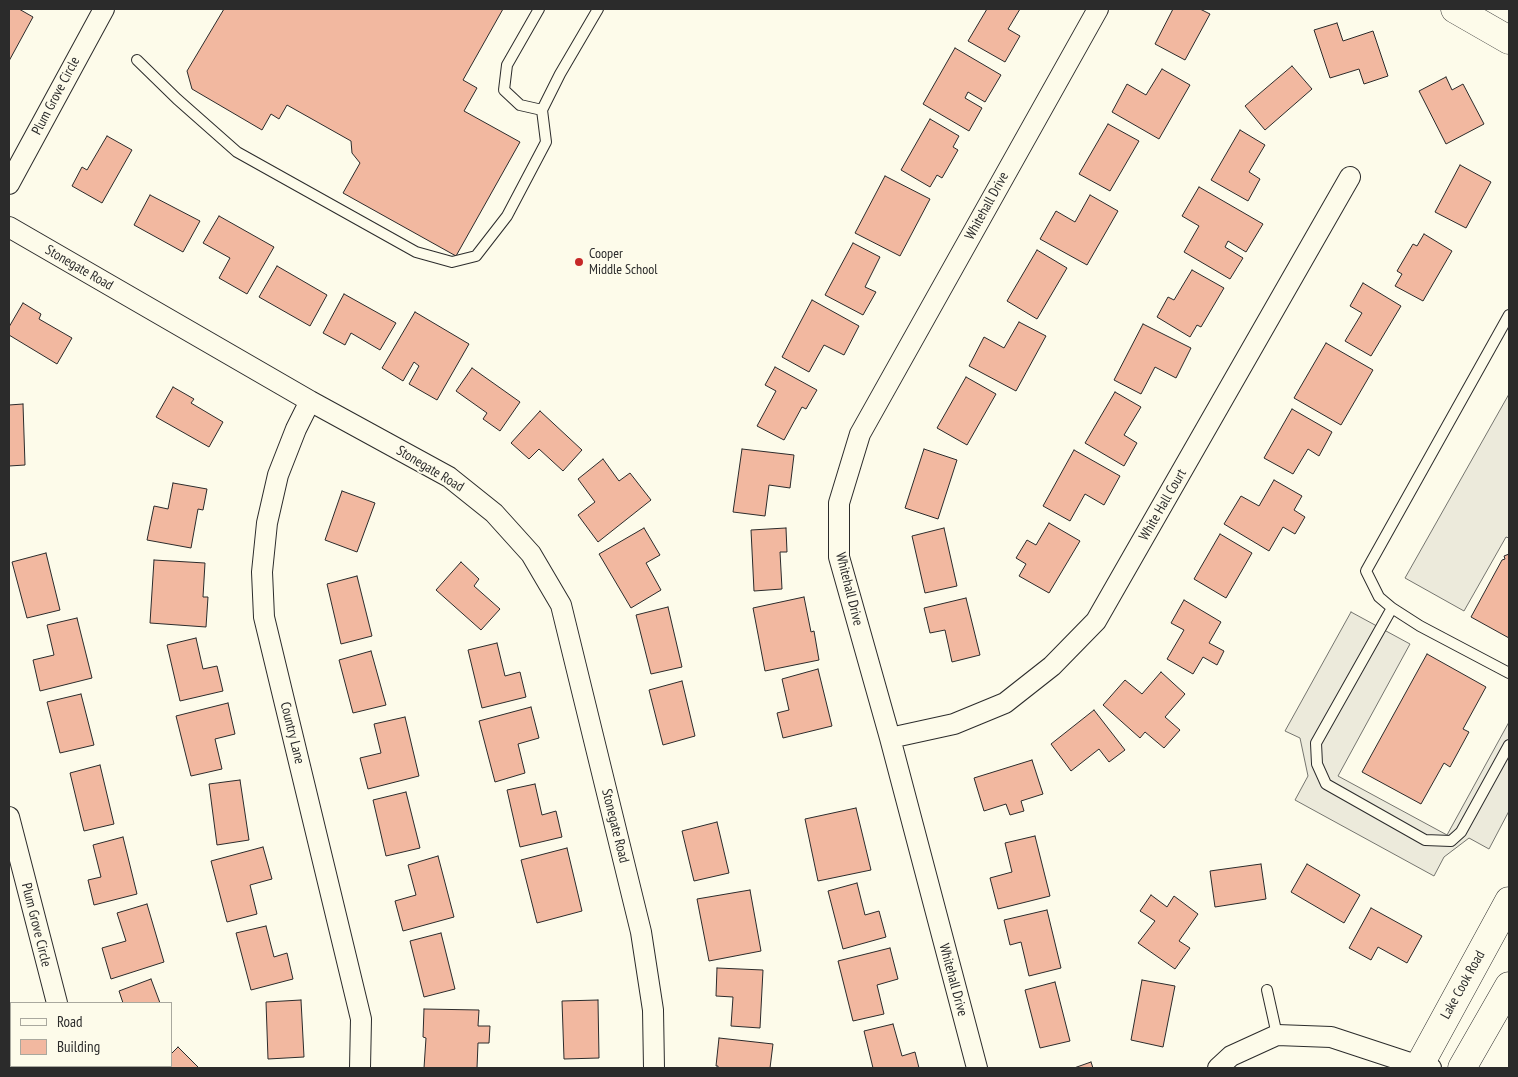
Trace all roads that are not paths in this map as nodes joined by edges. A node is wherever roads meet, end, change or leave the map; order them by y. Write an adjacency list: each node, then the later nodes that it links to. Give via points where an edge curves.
1 (104, 9): 10 (street, Plum Grove Circle)
2 (539, 9): 8 (lane, via 507,65 504,90 520,105)
3 (598, 9): 8 (lane)
4 (1098, 9): 17 (street, Whitehall Drive, via 860,434 839,503 839,557)
5 (1455, 9): 6 (main road)
6 (1509, 40)
7 (138, 60): 8 (lane, via 237,152 416,252 452,262 476,256 506,216 546,142)
8 (542, 110)
9 (1350, 177): 17 (street, White Hall Court, via 1096,621 1052,666 1005,703 954,724)
10 (9, 184)
11 (9, 227): 14 (street, Stonegate Road)
12 (1509, 315): 13 (lane)
13 (1505, 331): 15 (lane, via 1366,571 1379,598)
14 (310, 401): 25 (street, Country Lane, via 278,475 267,523 262,572 264,617 361,1019); 26 (street, Stonegate Road, via 449,477 494,513 531,554 561,605 641,932 654,1010)
15 (1392, 608): 16 (lane); 18 (lane, via 1316,743 1316,764 1326,784 1425,840 1451,841 1461,832)
16 (1509, 673)
17 (890, 738): 27 (street, Whitehall Drive)
18 (1509, 744)
19 (9, 817): 23 (street, Plum Grove Circle)
20 (1509, 901): 29 (main road, Lake Cook Road)
21 (1509, 986): 30 (main road)
22 (1267, 990): 24 (lane)
23 (57, 1002)
24 (1277, 1035): 28 (street, via 1231,1056); 29 (street, via 1331,1037)
25 (360, 1068)
26 (654, 1068)
27 (977, 1068)
28 (1218, 1068)
29 (1422, 1068)
30 (1462, 1068)

